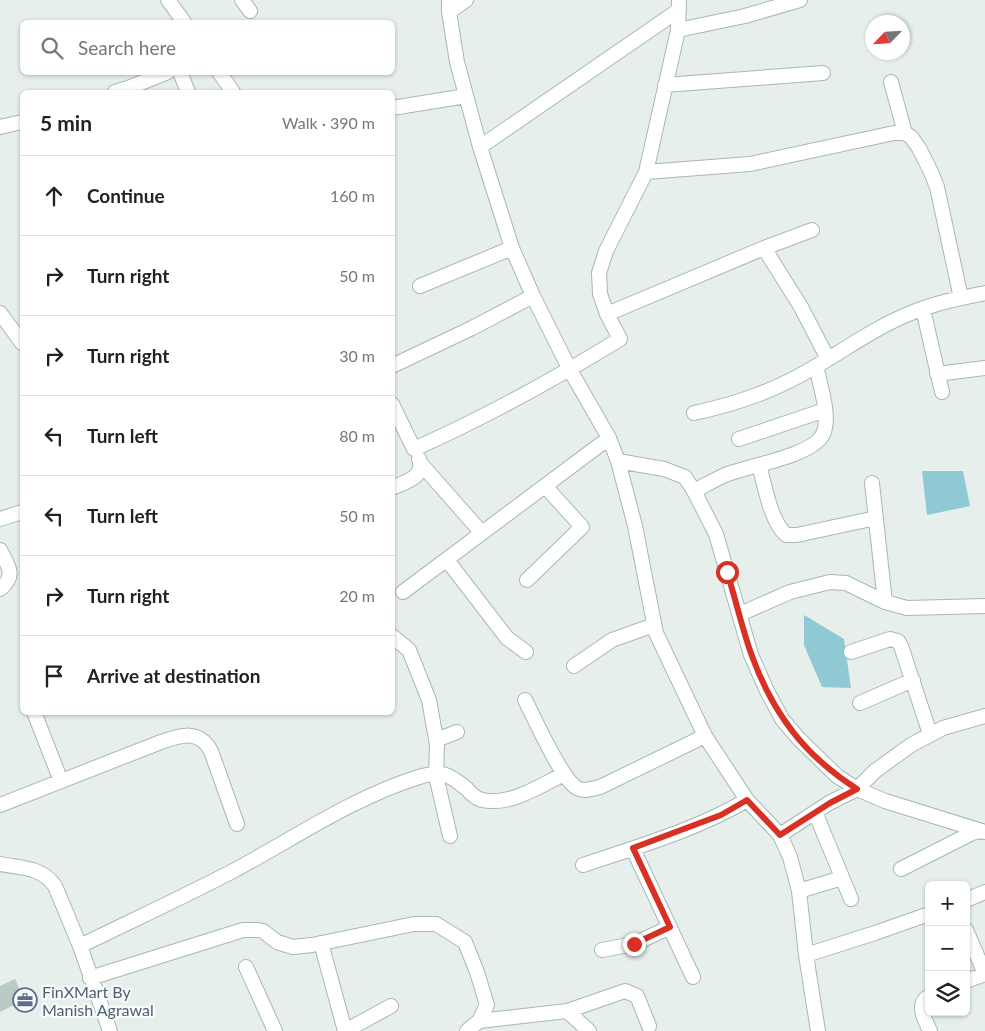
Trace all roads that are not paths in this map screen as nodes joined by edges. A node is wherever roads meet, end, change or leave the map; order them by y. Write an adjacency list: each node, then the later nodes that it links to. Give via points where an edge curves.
1 (168, 0): 6 (street)
2 (466, 0): 5 (street)
3 (800, 0): 7 (street)
4 (679, 5): 7 (street); 22 (street)
5 (449, 6): 17 (street, via 457,62)
6 (183, 20)
7 (678, 30): 13 (street)
8 (823, 73): 13 (street)
9 (161, 75): 14 (street)
10 (181, 75): 15 (street)
11 (221, 75): 16 (street)
12 (891, 82): 21 (street)
13 (665, 85): 23 (street)
14 (126, 90)
15 (187, 90)
16 (232, 90)
17 (466, 96): 18 (street); 22 (street)
18 (395, 108)
19 (20, 122): 20 (street)
20 (0, 127)
21 (905, 133): 23 (street, via 750,164); 30 (street, via 919,148 937,187)
22 (480, 147): 25 (street)
23 (646, 172): 33 (street, via 606,251 600,273 600,294)
24 (812, 230): 26 (street)
25 (512, 248): 27 (street); 29 (street)
26 (764, 248): 33 (street); 35 (street, via 801,307)
27 (420, 286)
28 (985, 293): 30 (street)
29 (532, 296): 36 (street); 38 (street)
30 (961, 298): 31 (street)
31 (922, 309): 35 (street, via 888,324); 39 (street)
32 (0, 313): 34 (street)
33 (607, 314): 38 (street, via 620,339)
34 (20, 340)
35 (822, 363): 42 (street); 43 (street, via 741,402)
36 (395, 365)
37 (985, 368): 39 (street)
38 (570, 370): 44 (street); 46 (street, via 472,423)
39 (938, 374): 40 (street)
40 (942, 392)
41 (395, 410): 46 (street)
42 (825, 410): 45 (street); 49 (street, via 826,423 817,442 792,455)
43 (694, 413)
44 (608, 438): 47 (street); 51 (street)
45 (739, 439)
46 (414, 449): 48 (street)
47 (618, 461): 53 (street, via 664,469 685,477); 66 (street)
48 (421, 464): 52 (street, via 419,474); 57 (street)
49 (759, 465): 53 (street, via 725,475); 55 (street, via 775,519 786,534 797,535)
50 (872, 483): 55 (street)
51 (545, 486): 57 (street); 60 (street, via 582,527)
52 (395, 487)
53 (694, 491): 65 (street, via 716,534)
54 (20, 513): 56 (street)
55 (876, 518): 63 (street)
56 (0, 519)
57 (482, 533): 59 (street)
58 (0, 550): 61 (street, via 10,574)
59 (447, 560): 62 (street); 68 (street, via 507,638)
60 (527, 580)
61 (0, 589)
62 (403, 592)
63 (885, 602): 64 (street, via 907,608); 65 (street, via 846,583 830,582 790,592)
64 (985, 606)
65 (740, 614): 83 (street, via 751,655 782,718 837,776)
66 (654, 626): 70 (street, via 612,640); 78 (street)
67 (395, 638): 79 (street, via 409,650 429,700)
68 (526, 652)
69 (851, 652): 71 (street, via 895,639 901,646)
70 (574, 666)
71 (913, 680): 73 (street); 77 (street)
72 (525, 700): 81 (street)
73 (860, 703)
74 (35, 715): 82 (street)
75 (985, 716): 77 (street)
76 (457, 732): 79 (street)
77 (930, 734): 83 (street, via 898,754)
78 (705, 736): 81 (street, via 590,790 575,788); 84 (street)
79 (436, 740): 80 (street)
80 (436, 772): 81 (street, via 448,775 483,800 523,794); 90 (street); 104 (street, via 344,808 226,874)
81 (564, 774)
82 (61, 781): 85 (street); 87 (street, via 167,740 194,736 207,743 211,751)
83 (857, 789): 86 (street); 88 (street)
84 (747, 800): 89 (street); 91 (street, via 714,818)
85 (0, 805)
86 (815, 812): 89 (street); 95 (street)
87 (237, 824)
88 (984, 832): 94 (street, via 972,833)
89 (780, 835): 96 (street)
90 (450, 836)
91 (633, 848): 93 (street); 101 (street)
92 (0, 864): 104 (street, via 41,872 49,878 60,896)
93 (584, 865)
94 (901, 869)
95 (842, 878): 96 (street); 99 (street)
96 (799, 890): 106 (street)
97 (985, 892): 98 (street)
98 (970, 898)
99 (851, 899)
100 (925, 915): 106 (street)
101 (670, 927): 105 (street, via 634,944); 109 (street)
102 (970, 939): 108 (street)
103 (321, 944): 110 (street, via 285,946 263,932 243,930); 116 (street, via 414,924 436,924 465,942 487,1005); 120 (street)
104 (80, 946): 110 (street)
105 (602, 950)
106 (806, 955): 123 (street)
107 (246, 967): 119 (street)
108 (985, 974): 111 (street)
109 (693, 977)
110 (90, 978): 118 (street)
111 (970, 980)
112 (925, 999): 124 (street, via 921,1006)
113 (391, 1006): 120 (street)
114 (566, 1011): 116 (street); 117 (street, via 625,991 637,996); 122 (street)
115 (376, 1021): 120 (street)
116 (479, 1021): 121 (street)
117 (650, 1026)
118 (110, 1031)
119 (275, 1031)
120 (344, 1031)
121 (467, 1031)
122 (589, 1031)
123 (818, 1031)
124 (930, 1031)

